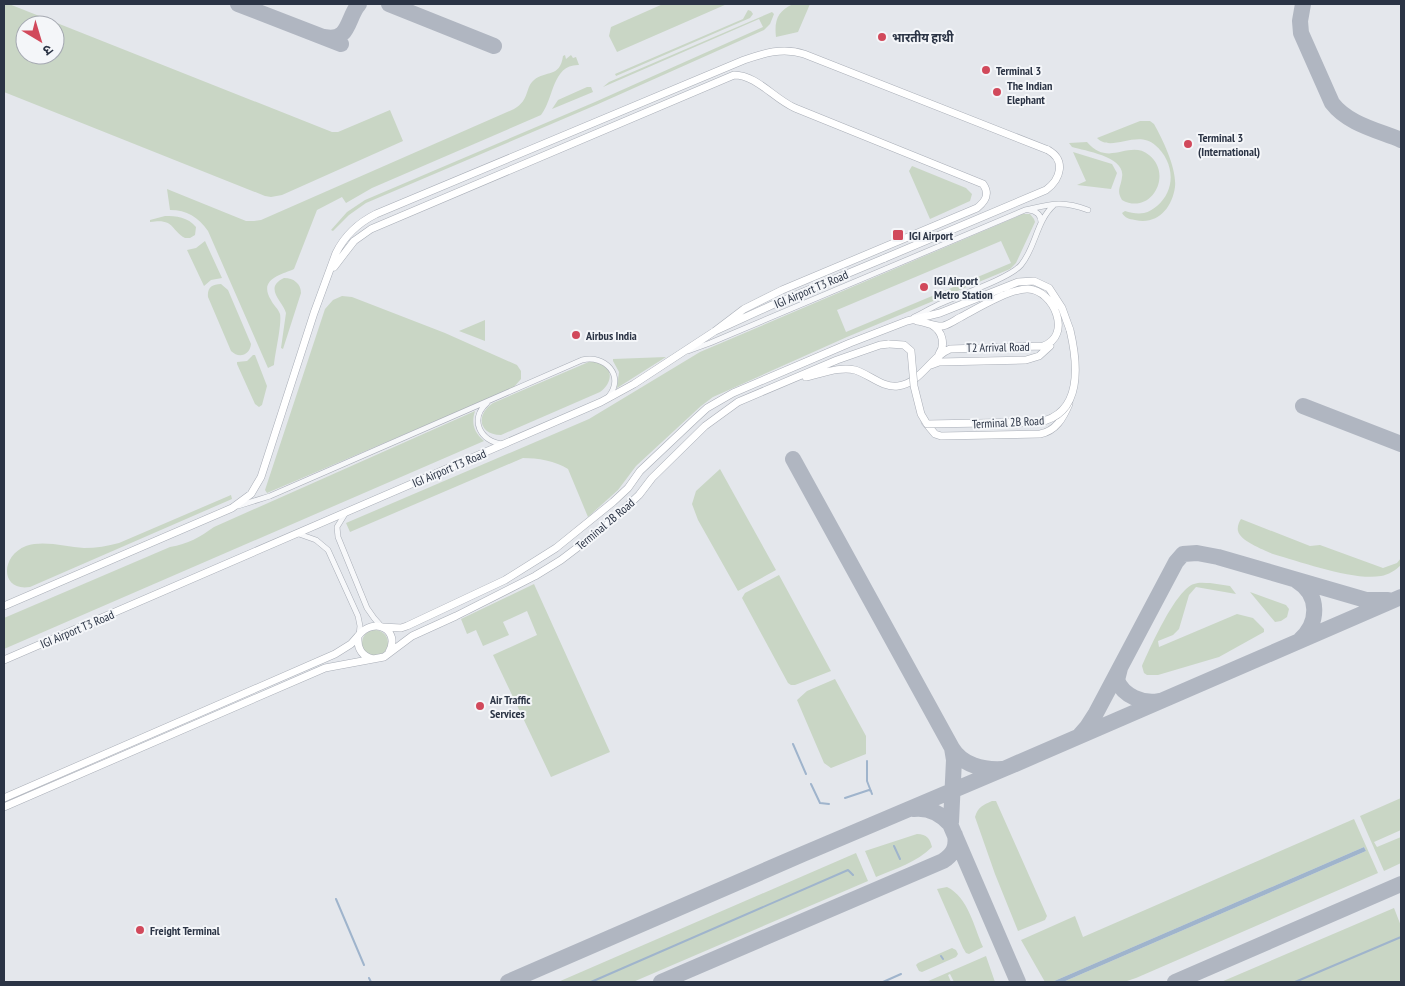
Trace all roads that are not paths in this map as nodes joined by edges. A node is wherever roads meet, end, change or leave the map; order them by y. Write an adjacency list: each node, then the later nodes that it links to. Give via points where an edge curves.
1 (1057, 203): 2 (street); 3 (street, via 1069,203); 4 (street)
2 (1025, 210): 4 (street, via 1038,213); 10 (street)
3 (1088, 210)
4 (1042, 222): 6 (street, via 1026,259 1014,272)
5 (327, 278): 8 (main road, via 347,248 371,229 734,75 751,79 786,105 984,184 986,197 977,208 774,294); 8 (main road, IGI Airport T3 Road, bridge, via 340,244 370,217 764,53 785,50 804,54 1048,150 1057,158 1060,167 1058,177 1046,190); 20 (main road, via 261,477 251,494)
6 (907, 321): 7 (main road, via 923,321); 16 (main road, Terminal 2B Road, bridge, via 940,313 1018,282 1028,280 1044,284 1054,293 1070,330 1075,362); 19 (main road, Terminal 2B Road, via 733,392 695,418)
7 (932, 325): 9 (main road, via 948,324 1018,290 1032,289 1044,295 1053,308 1059,328); 11 (main road, via 941,336 943,346)
8 (715, 331): 10 (main road, IGI Airport T3 Road)
9 (1056, 338): 11 (main road, T2 Arrival Road, via 1043,346 956,348); 12 (main road, via 1031,359 939,362)
10 (685, 352): 15 (main road, IGI Airport T3 Road)
11 (939, 355): 12 (main road)
12 (928, 367): 13 (main road, via 909,382 897,386 884,384 851,369)
13 (791, 380): 17 (main road, Terminal 2B Road, bridge, via 880,345 904,345 911,351 914,386); 21 (main road, Terminal 2B Road, via 738,402 716,417 652,478)
14 (492, 399): 15 (street, via 589,358 609,366 614,379 611,393); 18 (street, via 480,410 478,418 482,434 495,443); 20 (street, via 270,496)
15 (601, 402): 18 (main road, IGI Airport T3 Road)
16 (1069, 404): 17 (main road, Terminal 2B Road, bridge, via 1060,414 1039,422 931,425); 17 (main road, bridge, via 1056,426 1040,434 941,436)
17 (925, 422)
18 (511, 442): 22 (main road, IGI Airport T3 Road)
19 (613, 502): 21 (main road, via 620,500); 25 (main road, Terminal 2B Road, via 556,548 506,580 407,626)
20 (232, 508): 24 (main road)
21 (626, 508): 27 (main road, Terminal 2B Road, via 555,564 511,589 412,636)
22 (347, 512): 23 (main road, IGI Airport T3 Road); 25 (street, via 338,527 338,537 367,608)
23 (298, 533): 26 (street, via 316,540 328,550 358,616); 28 (main road, IGI Airport T3 Road)
24 (4, 606)
25 (382, 627): 26 (main road, via 372,626); 27 (main road, via 392,639)
26 (358, 636): 29 (main road, via 360,651); 30 (main road, via 336,654)
27 (388, 654): 29 (main road)
28 (4, 660)
29 (373, 660): 31 (main road, via 317,671)
30 (4, 798)
31 (4, 807)

